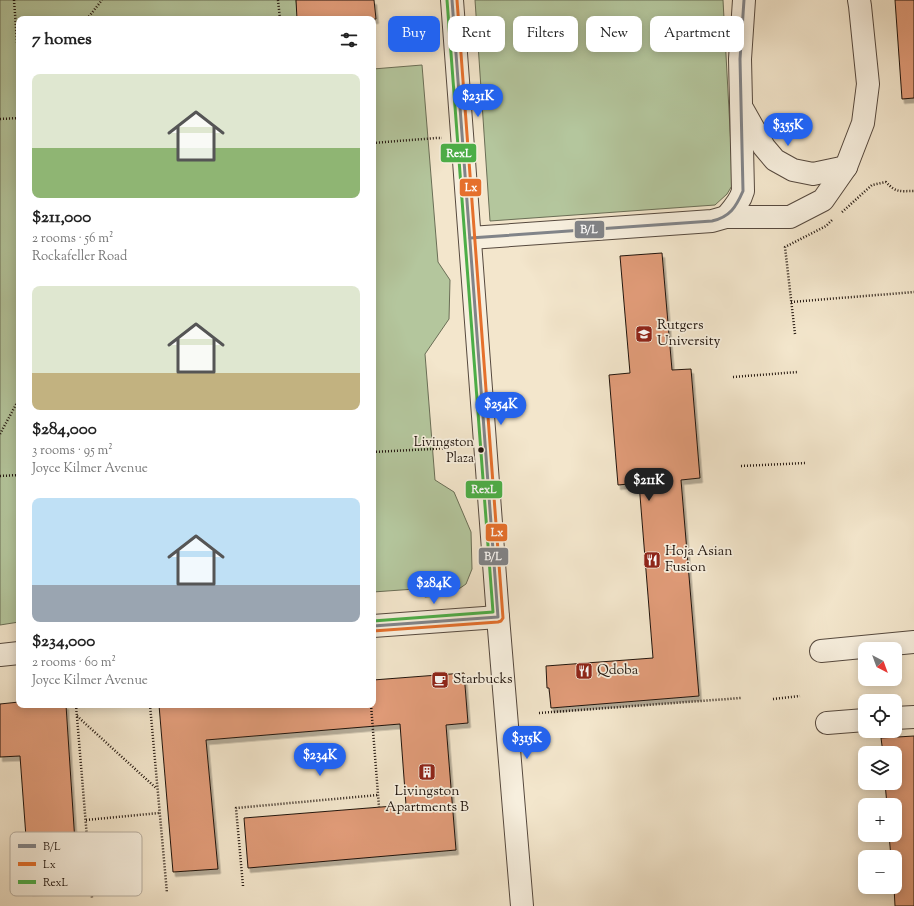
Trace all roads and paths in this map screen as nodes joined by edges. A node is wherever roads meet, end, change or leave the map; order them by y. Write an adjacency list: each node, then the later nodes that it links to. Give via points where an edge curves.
1 (14, 0): 9 (path)
2 (102, 0): 7 (path)
3 (278, 0): 8 (path)
4 (452, 0): 18 (street)
5 (744, 0): 10 (street, via 740,59)
6 (858, 0): 15 (street, via 868,84 863,123)
7 (89, 16)
8 (280, 16)
9 (16, 28)
10 (741, 107): 15 (street, via 764,147 775,160 793,170 813,174); 17 (street, via 743,191 741,199)
11 (16, 118): 12 (path)
12 (0, 119)
13 (436, 138): 14 (path)
14 (376, 143)
15 (846, 168): 17 (street, via 823,200 790,217)
16 (914, 191): 20 (path, via 895,190 886,182 872,185 826,226 785,247)
17 (726, 217): 18 (street, via 712,222)
18 (470, 238): 32 (street)
19 (914, 292): 20 (path)
20 (791, 302): 21 (path)
21 (795, 334)
22 (798, 372): 23 (path)
23 (733, 377)
24 (16, 405): 25 (path)
25 (0, 434)
26 (451, 448): 27 (path)
27 (376, 452)
28 (806, 463): 29 (path)
29 (741, 466)
30 (16, 475): 31 (path)
31 (0, 476)
32 (498, 617): 33 (street); 58 (street)
33 (376, 626)
34 (914, 642): 35 (street)
35 (821, 651)
36 (16, 653): 37 (street)
37 (0, 655)
38 (800, 696): 40 (path)
39 (741, 698): 44 (path)
40 (773, 699)
41 (76, 708): 45 (path)
42 (150, 708): 50 (path)
43 (371, 708): 51 (path)
44 (539, 713)
45 (77, 716): 50 (path); 54 (path)
46 (914, 717): 47 (street)
47 (902, 718)
48 (858, 721): 49 (street)
49 (827, 723)
50 (157, 788): 53 (path)
51 (378, 795): 52 (path); 56 (path, via 236,808)
52 (379, 807)
53 (159, 813): 54 (path); 57 (path)
54 (86, 820): 55 (path)
55 (87, 832)
56 (242, 886)
57 (167, 893)
58 (522, 906)

